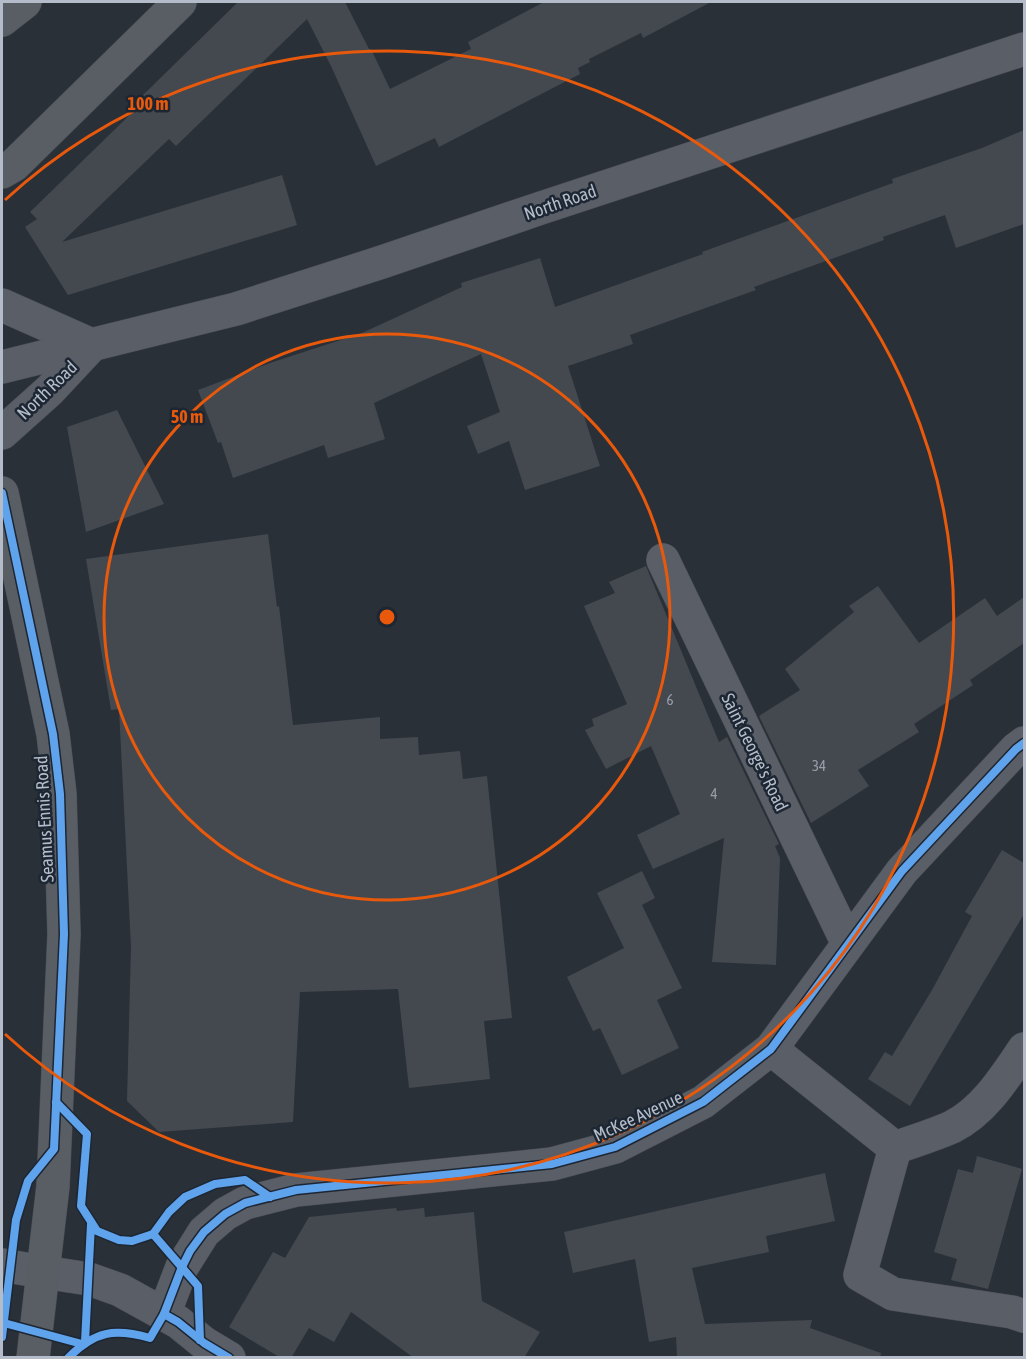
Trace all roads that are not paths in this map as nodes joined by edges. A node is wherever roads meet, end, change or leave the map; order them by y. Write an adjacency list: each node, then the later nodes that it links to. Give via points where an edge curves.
1 (24, 2): 3 (main road)
2 (180, 2): 5 (main road, via 14,165)
3 (2, 20)
4 (1024, 48): 7 (street, North Road, via 236,309)
5 (2, 172)
6 (2, 305): 7 (street, North Road)
7 (92, 345): 8 (street, North Road); 9 (street, North Road)
8 (2, 367)
9 (2, 433)
10 (2, 493): 12 (main road, Seamus Ennis Road)
11 (663, 560): 14 (street, Saint George's Road)
12 (11, 580): 19 (main road, Seamus Ennis Road, via 53,734 60,794 64,934 53,1186)
13 (1024, 743): 14 (street, McKee Avenue, via 902,872)
14 (848, 944): 15 (street, McKee Avenue)
15 (771, 1049): 17 (street); 20 (street, McKee Avenue, via 703,1102 615,1147 552,1164 296,1190 245,1203 204,1232 182,1267)
16 (1024, 1049): 17 (street, via 975,1111 953,1126)
17 (895, 1148): 21 (street, via 860,1275 893,1294)
18 (2, 1265): 19 (street)
19 (43, 1272): 20 (street, via 89,1279 120,1290); 22 (main road, Seamus Ennis Road)
20 (164, 1314): 23 (street)
21 (1024, 1316)
22 (33, 1358)
23 (229, 1358)

